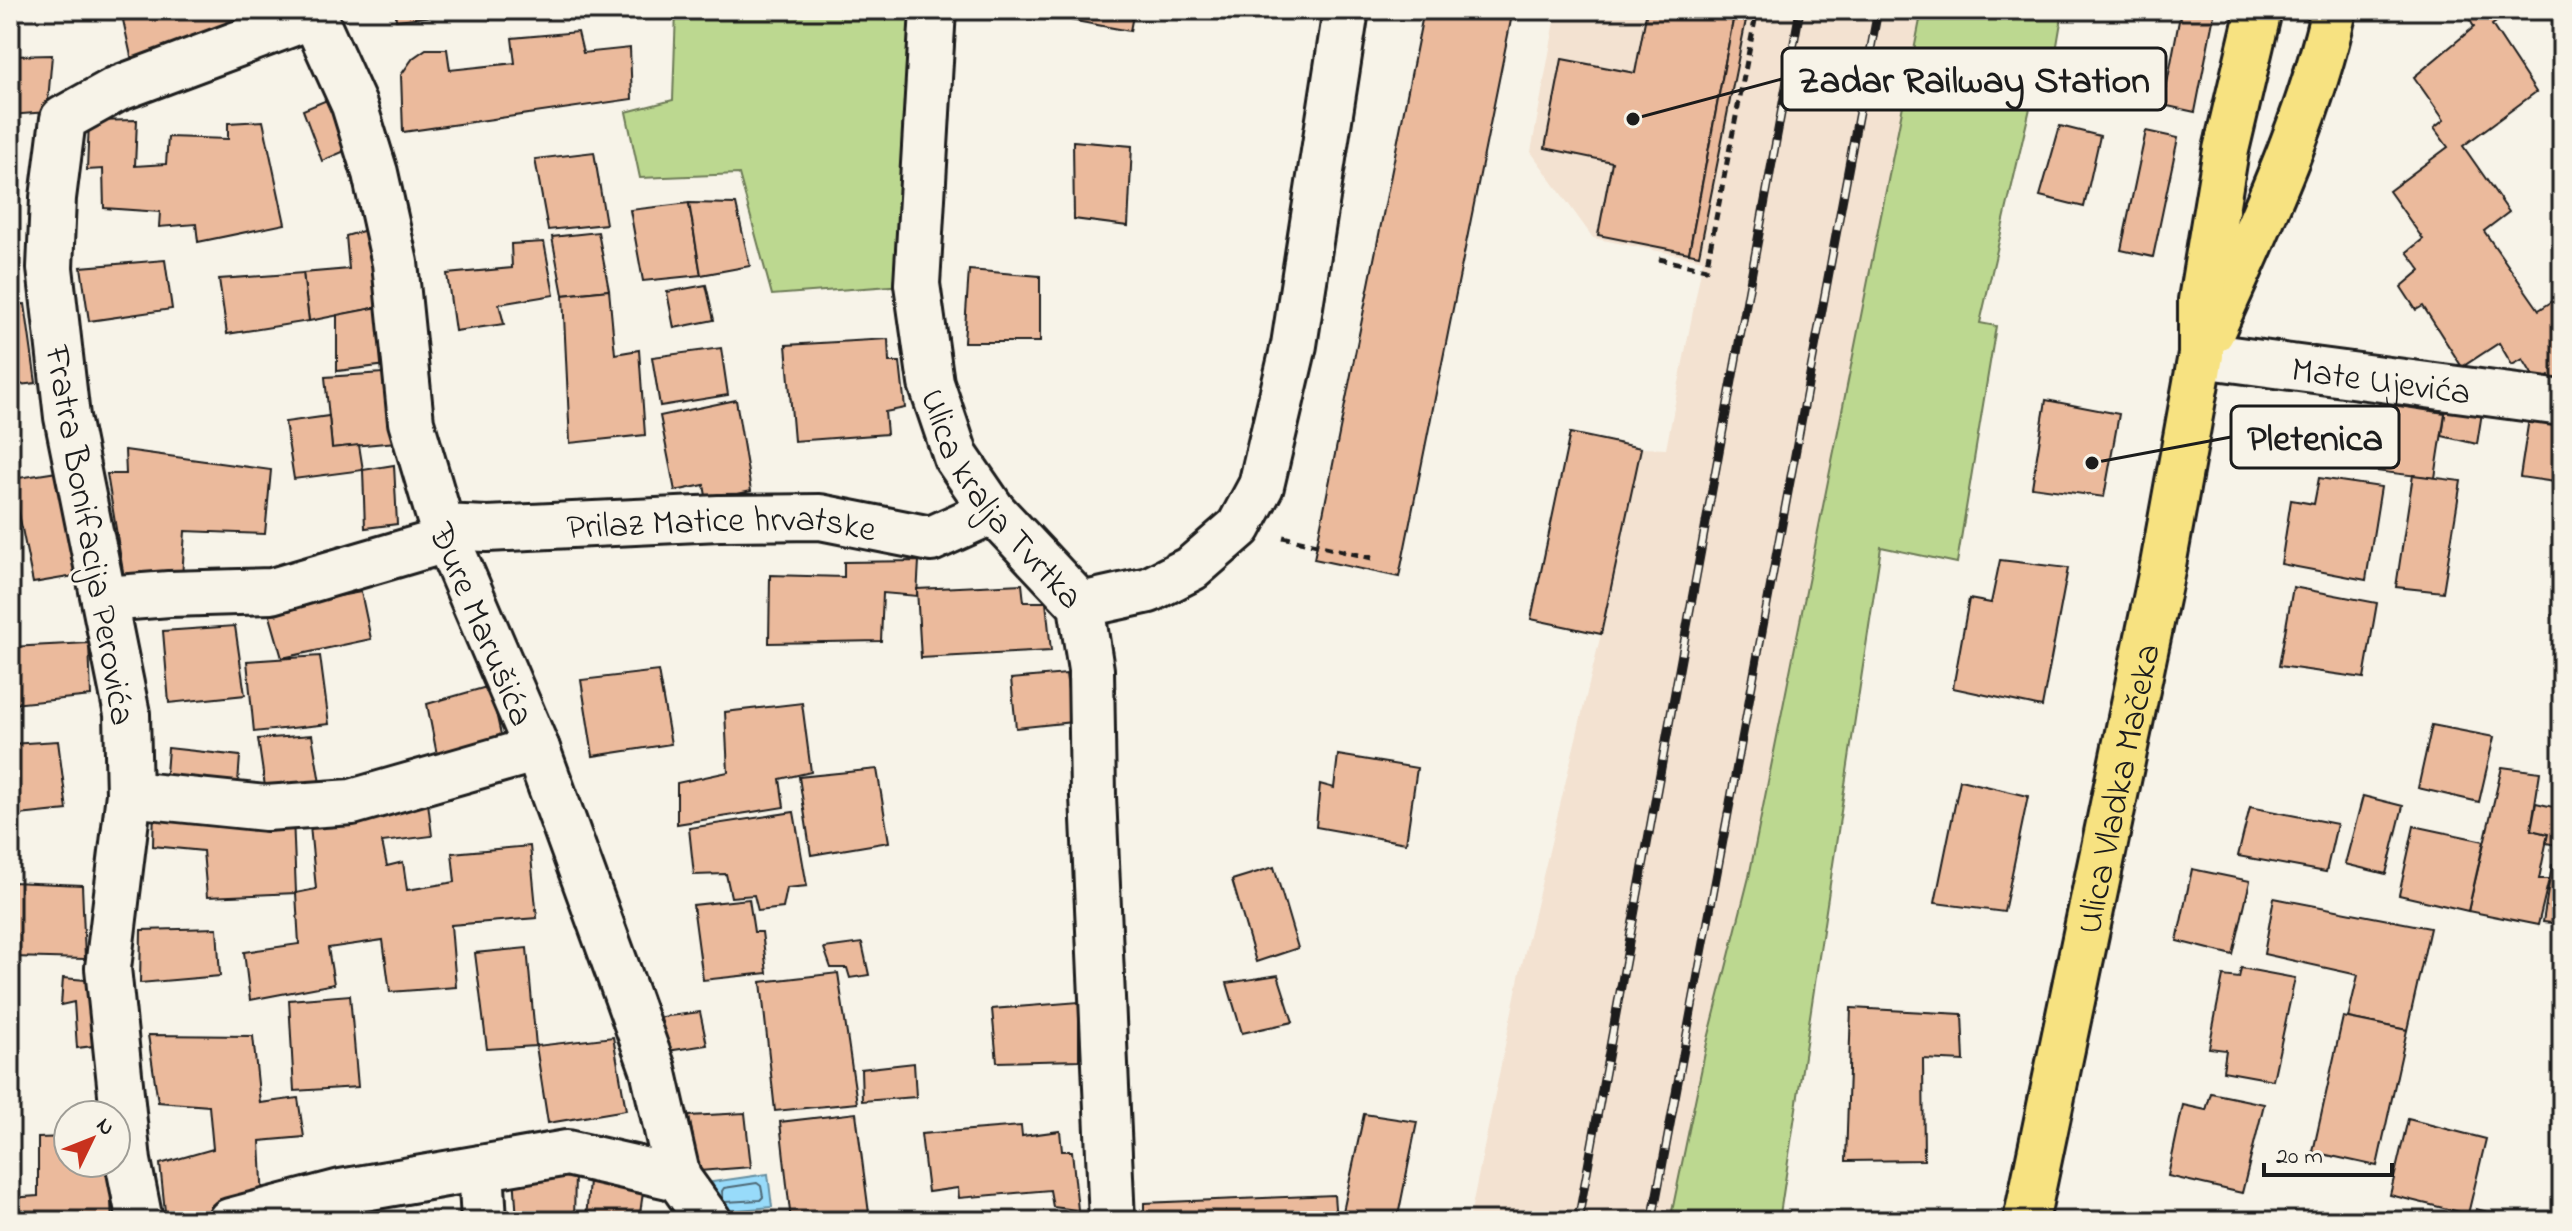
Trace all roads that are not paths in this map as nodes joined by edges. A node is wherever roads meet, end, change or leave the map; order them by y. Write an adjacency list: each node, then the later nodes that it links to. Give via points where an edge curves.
1 (933, 10): 8 (street, Ulica kralja Tvrtka, via 917,284 931,383 956,457)
2 (1346, 10): 11 (street, via 1294,345 1261,486 1239,527 1192,568 1149,590)
3 (2259, 10): 6 (main road, Ulica Vladka Mačeka, via 2226,150 2203,285)
4 (2334, 10): 6 (main road, Ulica Vladka Mačeka, via 2324,56 2270,200)
5 (313, 13): 9 (street, Đure Marušića, via 354,105 375,173 395,263 411,422); 10 (street, Fratra Bonifacija Perovića, via 117,89 63,119 50,268 67,417)
6 (2201, 355): 7 (street, Mate Ujevića); 21 (main road, Ulica Vladka Mačeka, via 2163,565)
7 (2562, 403)
8 (993, 511): 9 (street, Prilaz Matice hrvatske, via 931,539 820,517); 11 (street, Ulica kralja Tvrtka)
9 (444, 533): 10 (street, Prilaz Matice hrvatske, via 272,591); 12 (street, Đure Marušića)
10 (105, 599): 13 (street, Fratra Bonifacija Perovića, via 127,714)
11 (1081, 605): 20 (street, Ulica kralja Tvrtka, via 1091,670)
12 (537, 749): 13 (street, via 352,802 266,808); 15 (street, Đure Marušića, via 653,1069)
13 (129, 794): 16 (street, Fratra Bonifacija Perovića, via 108,968 128,1161)
14 (481, 1168): 15 (street, via 567,1153); 17 (street, via 341,1192); 18 (street)
15 (678, 1178): 19 (street, Đure Marušića)
16 (140, 1221)
17 (230, 1221)
18 (484, 1221)
19 (709, 1221)
20 (1112, 1221)
21 (2026, 1221)

